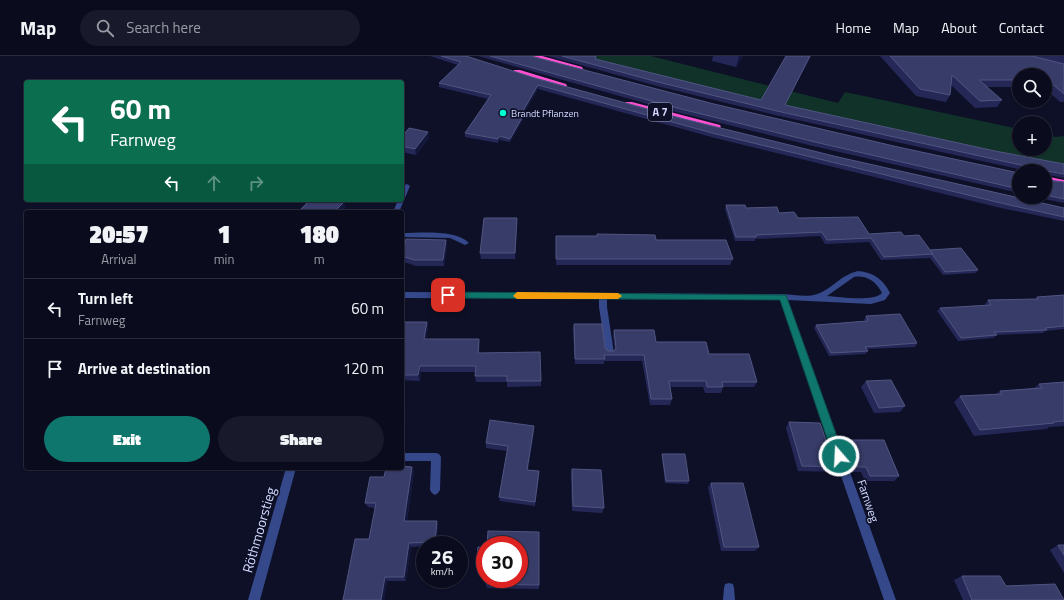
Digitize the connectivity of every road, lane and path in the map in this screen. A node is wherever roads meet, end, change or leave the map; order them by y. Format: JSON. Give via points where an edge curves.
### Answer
{"nodes":[{"id":1,"x":534,"y":56,"type":"edge"},
{"id":2,"x":505,"y":69,"type":"edge"},
{"id":3,"x":590,"y":72,"type":"edge"},
{"id":4,"x":570,"y":87,"type":"edge"},
{"id":5,"x":621,"y":102,"type":"edge"},
{"id":6,"x":726,"y":129,"type":"edge"},
{"id":7,"x":1052,"y":180,"type":"edge"},
{"id":8,"x":1064,"y":183,"type":"edge"},
{"id":9,"x":407,"y":186,"type":"dead end"},
{"id":10,"x":404,"y":194,"type":"edge"},
{"id":11,"x":404,"y":235,"type":"edge"},
{"id":12,"x":465,"y":243,"type":"dead end"},
{"id":13,"x":404,"y":295,"type":"edge"},
{"id":14,"x":604,"y":296,"type":"junction"},
{"id":15,"x":783,"y":297,"type":"junction"},
{"id":16,"x":811,"y":298,"type":"junction"},
{"id":17,"x":610,"y":353,"type":"edge"},
{"id":18,"x":404,"y":457,"type":"edge"},
{"id":19,"x":290,"y":470,"type":"edge"},
{"id":20,"x":435,"y":490,"type":"dead end"},
{"id":21,"x":729,"y":588,"type":"dead end"},
{"id":22,"x":254,"y":600,"type":"edge"},
{"id":23,"x":729,"y":600,"type":"edge"},
{"id":24,"x":890,"y":600,"type":"edge"}],
"edges":[{"from":1,"to":3,"type":"highway"},
{"from":2,"to":4,"type":"highway"},
{"from":5,"to":6,"type":"highway","number":"A 7"},
{"from":7,"to":8,"type":"highway"},
{"from":9,"to":10,"type":"street"},
{"from":11,"to":12,"type":"street","via":[[450,236]]},
{"from":13,"to":14,"type":"street"},
{"from":14,"to":15,"type":"street"},
{"from":14,"to":17,"type":"street","via":[[603,308]]},
{"from":15,"to":16,"type":"street"},
{"from":15,"to":24,"type":"street","name":"Farnweg"},
{"from":16,"to":16,"type":"street","via":[[870,301],[882,298],[886,293],[883,285],[875,278],[864,274],[846,278],[825,294]]},
{"from":18,"to":20,"type":"street","via":[[436,457]]},
{"from":19,"to":22,"type":"street","name":"Röthmoorstieg"},
{"from":21,"to":23,"type":"street"}]}
